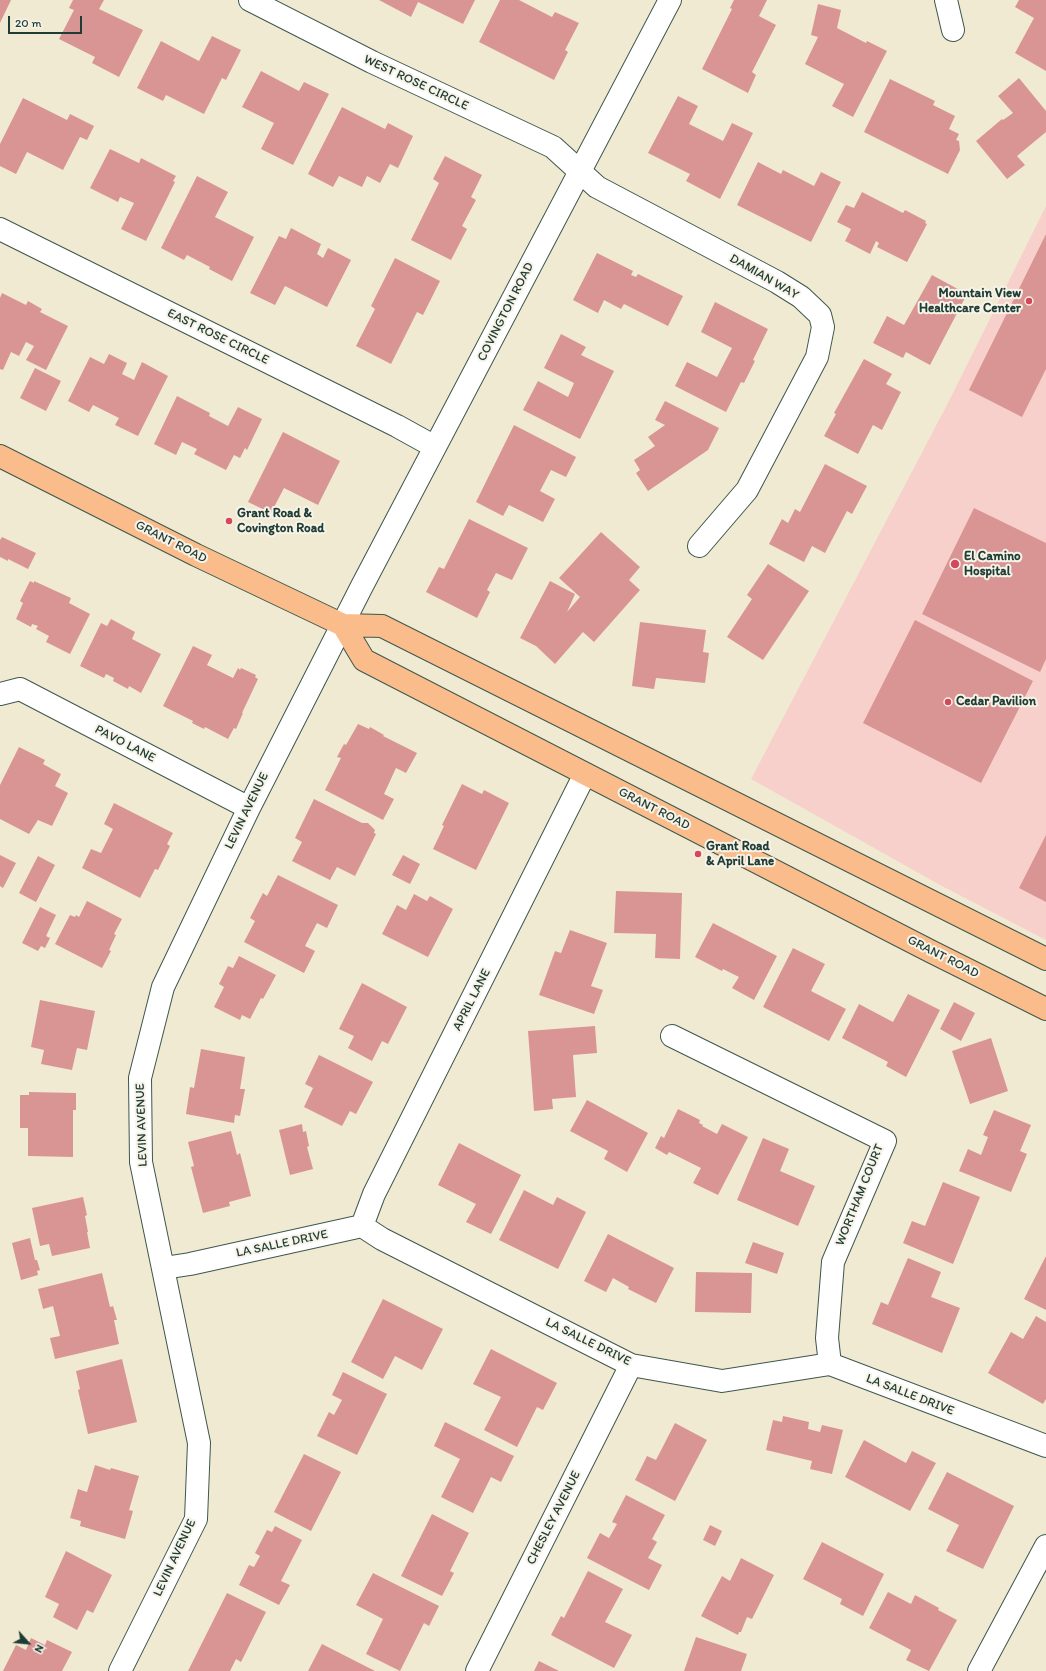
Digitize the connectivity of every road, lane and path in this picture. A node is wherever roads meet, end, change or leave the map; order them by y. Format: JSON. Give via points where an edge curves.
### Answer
{"nodes":[{"id":1,"x":250,"y":0,"type":"edge"},
{"id":2,"x":670,"y":0,"type":"edge"},
{"id":3,"x":946,"y":0,"type":"edge"},
{"id":4,"x":953,"y":30,"type":"dead end"},
{"id":5,"x":579,"y":170,"type":"junction"},
{"id":6,"x":0,"y":230,"type":"edge"},
{"id":7,"x":435,"y":448,"type":"junction"},
{"id":8,"x":0,"y":456,"type":"edge"},
{"id":9,"x":699,"y":546,"type":"dead end"},
{"id":10,"x":343,"y":625,"type":"junction"},
{"id":11,"x":0,"y":694,"type":"edge"},
{"id":12,"x":585,"y":774,"type":"junction"},
{"id":13,"x":248,"y":808,"type":"junction"},
{"id":14,"x":1046,"y":959,"type":"edge"},
{"id":15,"x":1046,"y":1008,"type":"edge"},
{"id":16,"x":672,"y":1036,"type":"dead end"},
{"id":17,"x":362,"y":1226,"type":"junction"},
{"id":18,"x":164,"y":1268,"type":"junction"},
{"id":19,"x":631,"y":1364,"type":"junction"},
{"id":20,"x":830,"y":1364,"type":"junction"},
{"id":21,"x":1046,"y":1446,"type":"edge"},
{"id":22,"x":1046,"y":1546,"type":"edge"},
{"id":23,"x":120,"y":1671,"type":"edge"},
{"id":24,"x":477,"y":1671,"type":"edge"},
{"id":25,"x":979,"y":1671,"type":"edge"}],
"edges":[{"from":1,"to":5,"type":"street","name":"WEST ROSE CIRCLE","via":[[372,62],[553,148]]},
{"from":2,"to":5,"type":"street","name":"COVINGTON ROAD"},
{"from":3,"to":4,"type":"street"},
{"from":5,"to":7,"type":"street","name":"COVINGTON ROAD"},
{"from":5,"to":9,"type":"street","name":"DAMIAN WAY","via":[[596,186],[801,296],[820,315],[823,327],[817,357],[747,490]]},
{"from":6,"to":7,"type":"street","name":"EAST ROSE CIRCLE","via":[[397,426]]},
{"from":7,"to":10,"type":"street","name":"COVINGTON ROAD"},
{"from":8,"to":10,"type":"main road","name":"GRANT ROAD","via":[[196,555]]},
{"from":10,"to":12,"type":"main road","name":"GRANT ROAD","via":[[364,660]]},
{"from":10,"to":13,"type":"street","name":"LEVIN AVENUE"},
{"from":10,"to":14,"type":"main road","name":"GRANT ROAD","via":[[382,626]]},
{"from":11,"to":13,"type":"street","name":"PAVO LANE","via":[[20,689]]},
{"from":12,"to":15,"type":"main road","name":"GRANT ROAD"},
{"from":12,"to":17,"type":"street","name":"APRIL LANE","via":[[374,1194]]},
{"from":13,"to":18,"type":"street","name":"LEVIN AVENUE","via":[[163,987],[140,1078],[141,1162]]},
{"from":16,"to":20,"type":"street","name":"WORTHAM COURT","via":[[885,1141],[833,1262],[827,1338]]},
{"from":17,"to":18,"type":"street","name":"LA SALLE DRIVE"},
{"from":17,"to":19,"type":"street","name":"LA SALLE DRIVE","via":[[382,1239]]},
{"from":18,"to":23,"type":"street","name":"LEVIN AVENUE","via":[[199,1443],[196,1519]]},
{"from":19,"to":20,"type":"street","name":"LA SALLE DRIVE","via":[[722,1382]]},
{"from":19,"to":24,"type":"street","name":"CHESLEY AVENUE"},
{"from":20,"to":21,"type":"street","name":"LA SALLE DRIVE"},
{"from":22,"to":25,"type":"street"}]}
